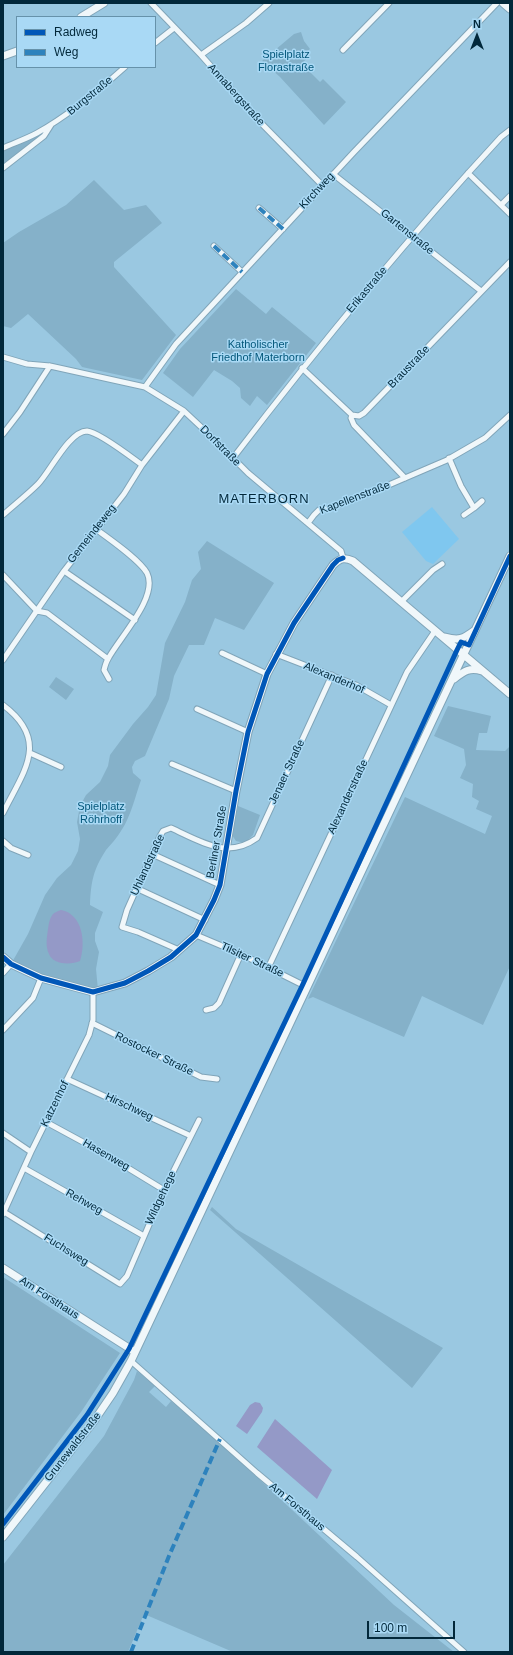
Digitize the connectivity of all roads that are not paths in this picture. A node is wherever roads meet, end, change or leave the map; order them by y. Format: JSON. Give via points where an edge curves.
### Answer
{"nodes":[{"id":1,"x":104,"y":3,"type":"edge"},
{"id":2,"x":151,"y":3,"type":"edge"},
{"id":3,"x":269,"y":3,"type":"edge"},
{"id":4,"x":389,"y":3,"type":"edge"},
{"id":5,"x":497,"y":3,"type":"edge"},
{"id":6,"x":503,"y":3,"type":"edge"},
{"id":7,"x":510,"y":9,"type":"edge"},
{"id":8,"x":83,"y":16,"type":"edge"},
{"id":9,"x":174,"y":28,"type":"junction"},
{"id":10,"x":156,"y":42,"type":"edge"},
{"id":11,"x":342,"y":50,"type":"dead end"},
{"id":12,"x":16,"y":51,"type":"edge"},
{"id":13,"x":201,"y":55,"type":"junction"},
{"id":14,"x":3,"y":56,"type":"edge"},
{"id":15,"x":124,"y":68,"type":"edge"},
{"id":16,"x":53,"y":123,"type":"junction"},
{"id":17,"x":510,"y":130,"type":"edge"},
{"id":18,"x":3,"y":148,"type":"edge"},
{"id":19,"x":3,"y":168,"type":"edge"},
{"id":20,"x":468,"y":173,"type":"junction"},
{"id":21,"x":333,"y":174,"type":"junction"},
{"id":22,"x":322,"y":185,"type":"junction"},
{"id":23,"x":510,"y":196,"type":"edge"},
{"id":24,"x":501,"y":205,"type":"junction"},
{"id":25,"x":259,"y":208,"type":"dead end"},
{"id":26,"x":510,"y":214,"type":"edge"},
{"id":27,"x":283,"y":229,"type":"junction"},
{"id":28,"x":412,"y":236,"type":"junction"},
{"id":29,"x":214,"y":246,"type":"dead end"},
{"id":30,"x":510,"y":262,"type":"edge"},
{"id":31,"x":242,"y":272,"type":"junction"},
{"id":32,"x":481,"y":291,"type":"junction"},
{"id":33,"x":3,"y":357,"type":"edge"},
{"id":34,"x":50,"y":366,"type":"junction"},
{"id":35,"x":302,"y":368,"type":"junction"},
{"id":36,"x":145,"y":386,"type":"junction"},
{"id":37,"x":184,"y":411,"type":"junction"},
{"id":38,"x":352,"y":415,"type":"junction"},
{"id":39,"x":510,"y":415,"type":"edge"},
{"id":40,"x":3,"y":434,"type":"edge"},
{"id":41,"x":233,"y":458,"type":"junction"},
{"id":42,"x":449,"y":458,"type":"junction"},
{"id":43,"x":142,"y":465,"type":"junction"},
{"id":44,"x":405,"y":478,"type":"junction"},
{"id":45,"x":482,"y":502,"type":"dead end"},
{"id":46,"x":474,"y":508,"type":"junction"},
{"id":47,"x":3,"y":515,"type":"edge"},
{"id":48,"x":464,"y":515,"type":"dead end"},
{"id":49,"x":308,"y":523,"type":"junction"},
{"id":50,"x":96,"y":529,"type":"junction"},
{"id":51,"x":510,"y":556,"type":"edge"},
{"id":52,"x":343,"y":558,"type":"junction"},
{"id":53,"x":442,"y":564,"type":"dead end"},
{"id":54,"x":64,"y":571,"type":"junction"},
{"id":55,"x":3,"y":575,"type":"edge"},
{"id":56,"x":401,"y":602,"type":"junction"},
{"id":57,"x":37,"y":611,"type":"junction"},
{"id":58,"x":135,"y":620,"type":"junction"},
{"id":59,"x":477,"y":628,"type":"junction"},
{"id":60,"x":438,"y":633,"type":"junction"},
{"id":61,"x":222,"y":653,"type":"dead end"},
{"id":62,"x":276,"y":654,"type":"junction"},
{"id":63,"x":464,"y":655,"type":"junction"},
{"id":64,"x":108,"y":659,"type":"junction"},
{"id":65,"x":3,"y":660,"type":"edge"},
{"id":66,"x":484,"y":672,"type":"junction"},
{"id":67,"x":267,"y":674,"type":"junction"},
{"id":68,"x":332,"y":675,"type":"junction"},
{"id":69,"x":109,"y":679,"type":"dead end"},
{"id":70,"x":453,"y":679,"type":"junction"},
{"id":71,"x":510,"y":694,"type":"edge"},
{"id":72,"x":3,"y":705,"type":"edge"},
{"id":73,"x":391,"y":705,"type":"junction"},
{"id":74,"x":197,"y":709,"type":"dead end"},
{"id":75,"x":248,"y":732,"type":"junction"},
{"id":76,"x":30,"y":754,"type":"junction"},
{"id":77,"x":172,"y":764,"type":"dead end"},
{"id":78,"x":61,"y":767,"type":"dead end"},
{"id":79,"x":236,"y":791,"type":"junction"},
{"id":80,"x":3,"y":813,"type":"edge"},
{"id":81,"x":3,"y":841,"type":"edge"},
{"id":82,"x":227,"y":849,"type":"junction"},
{"id":83,"x":152,"y":854,"type":"junction"},
{"id":84,"x":28,"y":855,"type":"dead end"},
{"id":85,"x":220,"y":885,"type":"junction"},
{"id":86,"x":136,"y":888,"type":"junction"},
{"id":87,"x":205,"y":920,"type":"junction"},
{"id":88,"x":196,"y":935,"type":"junction"},
{"id":89,"x":179,"y":950,"type":"junction"},
{"id":90,"x":241,"y":954,"type":"junction"},
{"id":91,"x":3,"y":957,"type":"edge"},
{"id":92,"x":11,"y":964,"type":"junction"},
{"id":93,"x":268,"y":968,"type":"junction"},
{"id":94,"x":3,"y":973,"type":"edge"},
{"id":95,"x":41,"y":978,"type":"junction"},
{"id":96,"x":307,"y":987,"type":"junction"},
{"id":97,"x":93,"y":992,"type":"junction"},
{"id":98,"x":206,"y":1010,"type":"dead end"},
{"id":99,"x":92,"y":1023,"type":"junction"},
{"id":100,"x":3,"y":1030,"type":"edge"},
{"id":101,"x":68,"y":1079,"type":"junction"},
{"id":102,"x":217,"y":1079,"type":"dead end"},
{"id":103,"x":199,"y":1120,"type":"dead end"},
{"id":104,"x":46,"y":1122,"type":"junction"},
{"id":105,"x":3,"y":1133,"type":"edge"},
{"id":106,"x":191,"y":1136,"type":"junction"},
{"id":107,"x":32,"y":1152,"type":"junction"},
{"id":108,"x":24,"y":1168,"type":"junction"},
{"id":109,"x":164,"y":1190,"type":"junction"},
{"id":110,"x":3,"y":1213,"type":"edge"},
{"id":111,"x":144,"y":1236,"type":"junction"},
{"id":112,"x":3,"y":1268,"type":"edge"},
{"id":113,"x":127,"y":1276,"type":"joint"},
{"id":114,"x":135,"y":1352,"type":"junction"},
{"id":115,"x":131,"y":1361,"type":"junction"},
{"id":116,"x":3,"y":1537,"type":"edge"},
{"id":117,"x":464,"y":1652,"type":"edge"}],
"edges":[{"from":1,"to":8,"type":"street"},
{"from":2,"to":9,"type":"street","name":"Annabergstraße"},
{"from":3,"to":13,"type":"street"},
{"from":4,"to":11,"type":"street"},
{"from":5,"to":21,"type":"street","name":"Kirchweg"},
{"from":6,"to":7,"type":"street"},
{"from":9,"to":10,"type":"street"},
{"from":9,"to":13,"type":"street","name":"Annabergstraße"},
{"from":12,"to":14,"type":"street"},
{"from":13,"to":22,"type":"street","name":"Annabergstraße","via":[[262,125]]},
{"from":15,"to":16,"type":"street","name":"Burgstraße","via":[[96,93]]},
{"from":16,"to":18,"type":"street","name":"Burgstraße"},
{"from":16,"to":19,"type":"street","name":"Burgstraße","via":[[44,136]]},
{"from":17,"to":20,"type":"street","name":"Erikastraße"},
{"from":20,"to":24,"type":"street"},
{"from":20,"to":28,"type":"street","name":"Erikastraße"},
{"from":21,"to":22,"type":"street","name":"Kirchweg"},
{"from":21,"to":28,"type":"street","name":"Gartenstraße"},
{"from":22,"to":27,"type":"street","name":"Kirchweg"},
{"from":23,"to":24,"type":"street"},
{"from":24,"to":26,"type":"street"},
{"from":25,"to":27,"type":"street"},
{"from":27,"to":31,"type":"street","name":"Kirchweg"},
{"from":28,"to":32,"type":"street","name":"Gartenstraße"},
{"from":28,"to":35,"type":"street","name":"Erikastraße"},
{"from":29,"to":31,"type":"street"},
{"from":30,"to":32,"type":"street","name":"Braustraße"},
{"from":31,"to":36,"type":"street","name":"Kirchweg","via":[[176,344]]},
{"from":32,"to":38,"type":"street","name":"Braustraße","via":[[364,413],[359,416]]},
{"from":33,"to":34,"type":"street","name":"Dorfstraße","via":[[27,364]]},
{"from":34,"to":36,"type":"street","name":"Dorfstraße"},
{"from":34,"to":40,"type":"street"},
{"from":35,"to":38,"type":"street"},
{"from":35,"to":41,"type":"street","name":"Erikastraße"},
{"from":36,"to":37,"type":"street","name":"Dorfstraße"},
{"from":37,"to":41,"type":"street","name":"Dorfstraße"},
{"from":37,"to":43,"type":"street","name":"Gemeindeweg"},
{"from":38,"to":44,"type":"street","name":"Kapellenstraße","via":[[354,425]]},
{"from":39,"to":42,"type":"street","name":"Kapellenstraße","via":[[485,438]]},
{"from":41,"to":49,"type":"street","name":"Dorfstraße"},
{"from":42,"to":44,"type":"street","name":"Kapellenstraße"},
{"from":42,"to":46,"type":"street"},
{"from":43,"to":47,"type":"street","via":[[99,435],[88,431],[79,432],[66,445],[39,483]]},
{"from":43,"to":50,"type":"street","name":"Gemeindeweg","via":[[124,494]]},
{"from":44,"to":49,"type":"street","name":"Kapellenstraße","via":[[352,500],[319,510]]},
{"from":45,"to":46,"type":"street"},
{"from":46,"to":48,"type":"street"},
{"from":49,"to":52,"type":"street","name":"Dorfstraße","via":[[341,552]]},
{"from":50,"to":54,"type":"street","name":"Gemeindeweg"},
{"from":50,"to":58,"type":"street","via":[[138,562],[147,573],[149,585],[145,602]]},
{"from":51,"to":59,"type":"street","name":"Grunewaldstraße"},
{"from":52,"to":56,"type":"street","name":"Dorfstraße","via":[[353,561]]},
{"from":52,"to":62,"type":"street","name":"Berliner Straße","via":[[333,565]]},
{"from":53,"to":56,"type":"street"},
{"from":54,"to":57,"type":"street","name":"Gemeindeweg"},
{"from":54,"to":58,"type":"street"},
{"from":55,"to":57,"type":"street"},
{"from":56,"to":60,"type":"street","name":"Dorfstraße"},
{"from":57,"to":64,"type":"street","via":[[47,613]]},
{"from":57,"to":65,"type":"street","name":"Gemeindeweg"},
{"from":58,"to":64,"type":"street"},
{"from":59,"to":60,"type":"street","via":[[467,636],[454,640]]},
{"from":59,"to":63,"type":"street","name":"Grunewaldstraße"},
{"from":60,"to":63,"type":"street","name":"Dorfstraße"},
{"from":60,"to":73,"type":"street","name":"Alexanderstraße","via":[[407,672]]},
{"from":61,"to":67,"type":"street"},
{"from":62,"to":67,"type":"street","name":"Berliner Straße"},
{"from":62,"to":68,"type":"street","name":"Alexanderhof"},
{"from":63,"to":66,"type":"street","name":"Dorfstraße"},
{"from":63,"to":70,"type":"street","name":"Grunewaldstraße"},
{"from":64,"to":69,"type":"street","via":[[104,670]]},
{"from":66,"to":70,"type":"street","via":[[470,669]]},
{"from":66,"to":71,"type":"street","name":"Dorfstraße"},
{"from":67,"to":75,"type":"street","name":"Berliner Straße"},
{"from":68,"to":73,"type":"street","name":"Alexanderhof"},
{"from":68,"to":82,"type":"street","name":"Jenaer Straße","via":[[257,838],[247,845]]},
{"from":70,"to":96,"type":"street","name":"Grunewaldstraße"},
{"from":72,"to":76,"type":"street","via":[[26,729],[30,741]]},
{"from":73,"to":93,"type":"street","name":"Alexanderstraße"},
{"from":74,"to":75,"type":"street"},
{"from":75,"to":79,"type":"street","name":"Berliner Straße"},
{"from":76,"to":78,"type":"street"},
{"from":76,"to":80,"type":"street"},
{"from":77,"to":79,"type":"street"},
{"from":79,"to":82,"type":"street","name":"Berliner Straße"},
{"from":81,"to":84,"type":"street","via":[[11,848]]},
{"from":82,"to":83,"type":"street","name":"Uhlandstraße","via":[[213,846],[171,828],[163,831]]},
{"from":82,"to":85,"type":"street","name":"Berliner Straße"},
{"from":83,"to":85,"type":"street"},
{"from":83,"to":86,"type":"street","name":"Uhlandstraße"},
{"from":85,"to":87,"type":"street","name":"Berliner Straße"},
{"from":86,"to":87,"type":"street"},
{"from":86,"to":89,"type":"street","name":"Uhlandstraße","via":[[122,927]]},
{"from":87,"to":88,"type":"street","name":"Berliner Straße"},
{"from":88,"to":89,"type":"street","name":"Berliner Straße"},
{"from":88,"to":90,"type":"street","name":"Tilsiter Straße"},
{"from":89,"to":97,"type":"street","name":"Berliner Straße","via":[[148,971],[124,983]]},
{"from":90,"to":93,"type":"street","name":"Tilsiter Straße"},
{"from":90,"to":98,"type":"street","via":[[219,1003],[214,1008]]},
{"from":91,"to":92,"type":"street"},
{"from":92,"to":94,"type":"street"},
{"from":92,"to":95,"type":"street"},
{"from":93,"to":96,"type":"street","name":"Tilsiter Straße"},
{"from":95,"to":97,"type":"street"},
{"from":95,"to":100,"type":"street","via":[[33,998]]},
{"from":96,"to":114,"type":"street","name":"Grunewaldstraße"},
{"from":97,"to":99,"type":"street","name":"Katzenhof"},
{"from":99,"to":101,"type":"street","name":"Katzenhof"},
{"from":99,"to":102,"type":"street","name":"Rostocker Straße","via":[[201,1077]]},
{"from":101,"to":104,"type":"street","name":"Katzenhof"},
{"from":101,"to":106,"type":"street","name":"Hirschweg"},
{"from":103,"to":106,"type":"street","name":"Wildgehege"},
{"from":104,"to":107,"type":"street","name":"Katzenhof"},
{"from":104,"to":109,"type":"street","name":"Hasenweg"},
{"from":105,"to":107,"type":"street"},
{"from":106,"to":109,"type":"street","name":"Wildgehege"},
{"from":107,"to":108,"type":"street","name":"Katzenhof"},
{"from":108,"to":110,"type":"street","name":"Katzenhof"},
{"from":108,"to":111,"type":"street","name":"Rehweg"},
{"from":109,"to":111,"type":"street","name":"Wildgehege"},
{"from":110,"to":113,"type":"street","name":"Fuchsweg","via":[[120,1284]]},
{"from":111,"to":113,"type":"street","name":"Wildgehege"},
{"from":112,"to":114,"type":"street","name":"Am Forsthaus"},
{"from":114,"to":115,"type":"street","name":"Grunewaldstraße"},
{"from":115,"to":116,"type":"street","name":"Grunewaldstraße","via":[[94,1421]]},
{"from":115,"to":117,"type":"street","name":"Am Forsthaus"}]}
